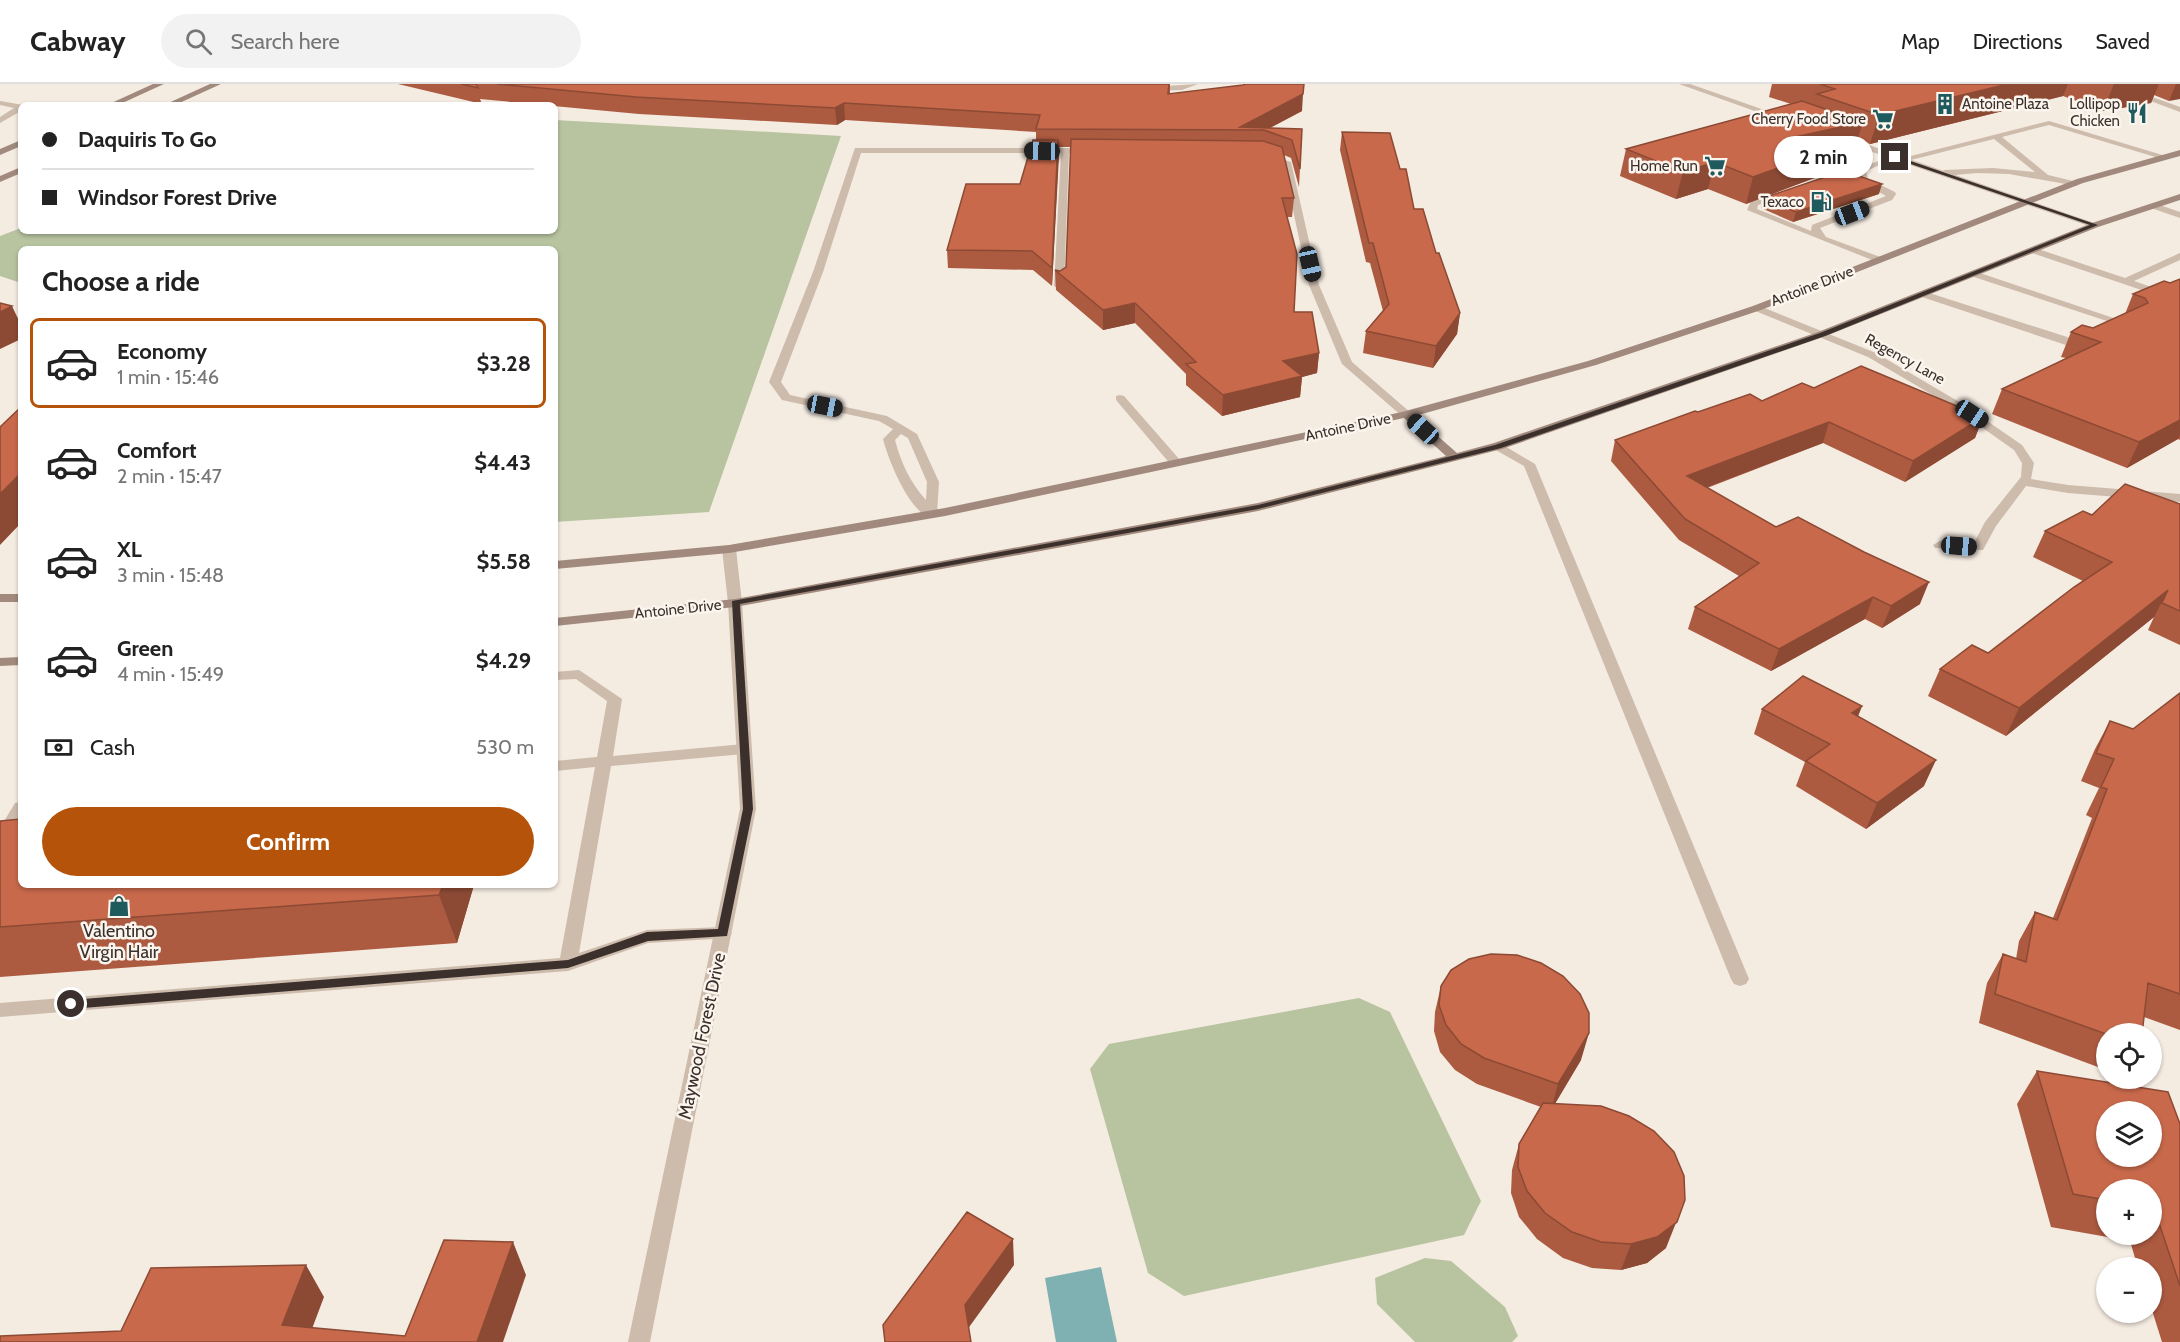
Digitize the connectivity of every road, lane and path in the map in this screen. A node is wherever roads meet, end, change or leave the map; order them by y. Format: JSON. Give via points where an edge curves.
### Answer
{"nodes":[{"id":1,"x":160,"y":84,"type":"edge"},
{"id":2,"x":216,"y":84,"type":"edge"},
{"id":3,"x":1194,"y":84,"type":"edge"},
{"id":4,"x":1683,"y":84,"type":"edge"},
{"id":5,"x":2109,"y":84,"type":"edge"},
{"id":6,"x":1139,"y":89,"type":"edge"},
{"id":7,"x":118,"y":102,"type":"edge"},
{"id":8,"x":175,"y":102,"type":"edge"},
{"id":9,"x":0,"y":103,"type":"edge"},
{"id":10,"x":18,"y":106,"type":"edge"},
{"id":11,"x":18,"y":109,"type":"edge"},
{"id":12,"x":2180,"y":110,"type":"edge"},
{"id":13,"x":0,"y":121,"type":"edge"},
{"id":14,"x":1795,"y":122,"type":"edge"},
{"id":15,"x":1828,"y":134,"type":"edge"},
{"id":16,"x":1995,"y":136,"type":"junction"},
{"id":17,"x":18,"y":144,"type":"edge"},
{"id":18,"x":1065,"y":151,"type":"junction"},
{"id":19,"x":0,"y":152,"type":"edge"},
{"id":20,"x":1101,"y":152,"type":"edge"},
{"id":21,"x":1251,"y":153,"type":"edge"},
{"id":22,"x":2180,"y":153,"type":"edge"},
{"id":23,"x":1963,"y":157,"type":"junction"},
{"id":24,"x":2165,"y":157,"type":"junction"},
{"id":25,"x":1899,"y":158,"type":"junction"},
{"id":26,"x":18,"y":171,"type":"edge"},
{"id":27,"x":1944,"y":173,"type":"junction"},
{"id":28,"x":2044,"y":175,"type":"junction"},
{"id":29,"x":1851,"y":178,"type":"edge"},
{"id":30,"x":0,"y":179,"type":"edge"},
{"id":31,"x":1865,"y":180,"type":"junction"},
{"id":32,"x":2074,"y":184,"type":"junction"},
{"id":33,"x":1788,"y":192,"type":"edge"},
{"id":34,"x":2180,"y":197,"type":"edge"},
{"id":35,"x":2029,"y":202,"type":"junction"},
{"id":36,"x":2154,"y":206,"type":"junction"},
{"id":37,"x":2180,"y":215,"type":"edge"},
{"id":38,"x":2095,"y":225,"type":"junction"},
{"id":39,"x":1823,"y":239,"type":"junction"},
{"id":40,"x":2032,"y":250,"type":"junction"},
{"id":41,"x":2180,"y":256,"type":"edge"},
{"id":42,"x":1880,"y":260,"type":"junction"},
{"id":43,"x":1974,"y":274,"type":"junction"},
{"id":44,"x":2126,"y":281,"type":"junction"},
{"id":45,"x":1059,"y":286,"type":"edge"},
{"id":46,"x":1923,"y":294,"type":"junction"},
{"id":47,"x":2180,"y":300,"type":"edge"},
{"id":48,"x":1757,"y":308,"type":"junction"},
{"id":49,"x":1822,"y":334,"type":"junction"},
{"id":50,"x":2111,"y":334,"type":"edge"},
{"id":51,"x":2092,"y":343,"type":"edge"},
{"id":52,"x":1120,"y":398,"type":"dead end"},
{"id":53,"x":1407,"y":415,"type":"junction"},
{"id":54,"x":900,"y":429,"type":"junction"},
{"id":55,"x":1498,"y":446,"type":"junction"},
{"id":56,"x":1455,"y":457,"type":"junction"},
{"id":57,"x":1176,"y":463,"type":"junction"},
{"id":58,"x":2024,"y":482,"type":"junction"},
{"id":59,"x":2180,"y":498,"type":"edge"},
{"id":60,"x":931,"y":514,"type":"junction"},
{"id":61,"x":1940,"y":545,"type":"dead end"},
{"id":62,"x":729,"y":549,"type":"junction"},
{"id":63,"x":558,"y":565,"type":"edge"},
{"id":64,"x":0,"y":598,"type":"edge"},
{"id":65,"x":18,"y":598,"type":"edge"},
{"id":66,"x":735,"y":603,"type":"junction"},
{"id":67,"x":558,"y":622,"type":"edge"},
{"id":68,"x":18,"y":661,"type":"edge"},
{"id":69,"x":0,"y":662,"type":"edge"},
{"id":70,"x":558,"y":676,"type":"edge"},
{"id":71,"x":744,"y":749,"type":"junction"},
{"id":72,"x":603,"y":763,"type":"junction"},
{"id":73,"x":558,"y":766,"type":"edge"},
{"id":74,"x":18,"y":812,"type":"edge"},
{"id":75,"x":0,"y":842,"type":"edge"},
{"id":76,"x":723,"y":933,"type":"junction"},
{"id":77,"x":568,"y":964,"type":"junction"},
{"id":78,"x":1740,"y":979,"type":"dead end"},
{"id":79,"x":0,"y":1010,"type":"edge"},
{"id":80,"x":639,"y":1342,"type":"edge"}],
"edges":[{"from":1,"to":7,"type":"main road"},
{"from":2,"to":8,"type":"main road"},
{"from":3,"to":6,"type":"street"},
{"from":4,"to":14,"type":"street"},
{"from":5,"to":12,"type":"street"},
{"from":9,"to":10,"type":"street"},
{"from":11,"to":13,"type":"street"},
{"from":15,"to":25,"type":"street"},
{"from":16,"to":23,"type":"street"},
{"from":16,"to":24,"type":"street","via":[[2049,123]]},
{"from":16,"to":28,"type":"street"},
{"from":17,"to":19,"type":"main road"},
{"from":18,"to":20,"type":"street"},
{"from":18,"to":45,"type":"street"},
{"from":18,"to":54,"type":"street","via":[[858,150],[818,273],[775,382],[786,398],[883,418]]},
{"from":21,"to":53,"type":"street","via":[[1287,162],[1314,285],[1347,364]]},
{"from":22,"to":24,"type":"main road","name":"Antoine Drive"},
{"from":23,"to":25,"type":"street"},
{"from":23,"to":27,"type":"street"},
{"from":23,"to":28,"type":"street"},
{"from":24,"to":32,"type":"main road","name":"Antoine Drive"},
{"from":25,"to":27,"type":"street"},
{"from":25,"to":31,"type":"street","via":[[1861,170]]},
{"from":26,"to":30,"type":"main road"},
{"from":27,"to":35,"type":"street"},
{"from":28,"to":32,"type":"street"},
{"from":29,"to":31,"type":"street"},
{"from":31,"to":39,"type":"street","via":[[1892,194],[1815,227]]},
{"from":32,"to":35,"type":"main road","name":"Antoine Drive"},
{"from":33,"to":39,"type":"street","via":[[1754,203],[1752,210]]},
{"from":34,"to":36,"type":"main road","name":"Antoine Drive"},
{"from":35,"to":38,"type":"street"},
{"from":35,"to":42,"type":"main road","name":"Antoine Drive"},
{"from":36,"to":37,"type":"street"},
{"from":36,"to":38,"type":"main road","name":"Antoine Drive"},
{"from":38,"to":40,"type":"main road","name":"Antoine Drive"},
{"from":39,"to":42,"type":"street"},
{"from":40,"to":43,"type":"main road","name":"Antoine Drive"},
{"from":40,"to":44,"type":"street"},
{"from":41,"to":44,"type":"street"},
{"from":42,"to":48,"type":"main road","name":"Antoine Drive"},
{"from":43,"to":46,"type":"main road","name":"Antoine Drive"},
{"from":43,"to":50,"type":"street","via":[[2130,326]]},
{"from":44,"to":47,"type":"street"},
{"from":46,"to":49,"type":"main road","name":"Antoine Drive"},
{"from":46,"to":51,"type":"street","via":[[2082,347]]},
{"from":48,"to":49,"type":"street","name":"Regency Lane"},
{"from":48,"to":53,"type":"main road","name":"Antoine Drive","via":[[1592,363]]},
{"from":49,"to":55,"type":"main road","name":"Antoine Drive"},
{"from":49,"to":58,"type":"street","name":"Regency Lane","via":[[1872,355],[2000,433],[2028,463]]},
{"from":52,"to":57,"type":"street"},
{"from":53,"to":56,"type":"main road"},
{"from":53,"to":57,"type":"main road","name":"Antoine Drive"},
{"from":54,"to":60,"type":"street","via":[[913,436],[933,482]]},
{"from":54,"to":60,"type":"street","via":[[889,439],[891,447],[906,487]]},
{"from":55,"to":56,"type":"main road","name":"Antoine Drive"},
{"from":55,"to":78,"type":"street","via":[[1529,464]]},
{"from":56,"to":66,"type":"main road","name":"Antoine Drive","via":[[1258,507]]},
{"from":57,"to":60,"type":"main road","name":"Antoine Drive"},
{"from":58,"to":59,"type":"street"},
{"from":58,"to":61,"type":"street","via":[[1990,525],[1978,548]]},
{"from":60,"to":62,"type":"main road","name":"Antoine Drive"},
{"from":62,"to":63,"type":"main road","name":"Antoine Drive"},
{"from":62,"to":66,"type":"street","name":"Maywood Forest Drive"},
{"from":64,"to":65,"type":"main road"},
{"from":66,"to":67,"type":"main road","name":"Antoine Drive"},
{"from":66,"to":71,"type":"street","name":"Maywood Forest Drive"},
{"from":68,"to":69,"type":"main road"},
{"from":70,"to":72,"type":"street","via":[[579,674],[615,699]]},
{"from":71,"to":72,"type":"street"},
{"from":71,"to":76,"type":"street","name":"Maywood Forest Drive","via":[[748,809]]},
{"from":72,"to":73,"type":"street"},
{"from":72,"to":77,"type":"street"},
{"from":74,"to":75,"type":"street"},
{"from":76,"to":77,"type":"street","via":[[647,937]]},
{"from":76,"to":80,"type":"street","name":"Maywood Forest Drive"},
{"from":77,"to":79,"type":"street"}]}
